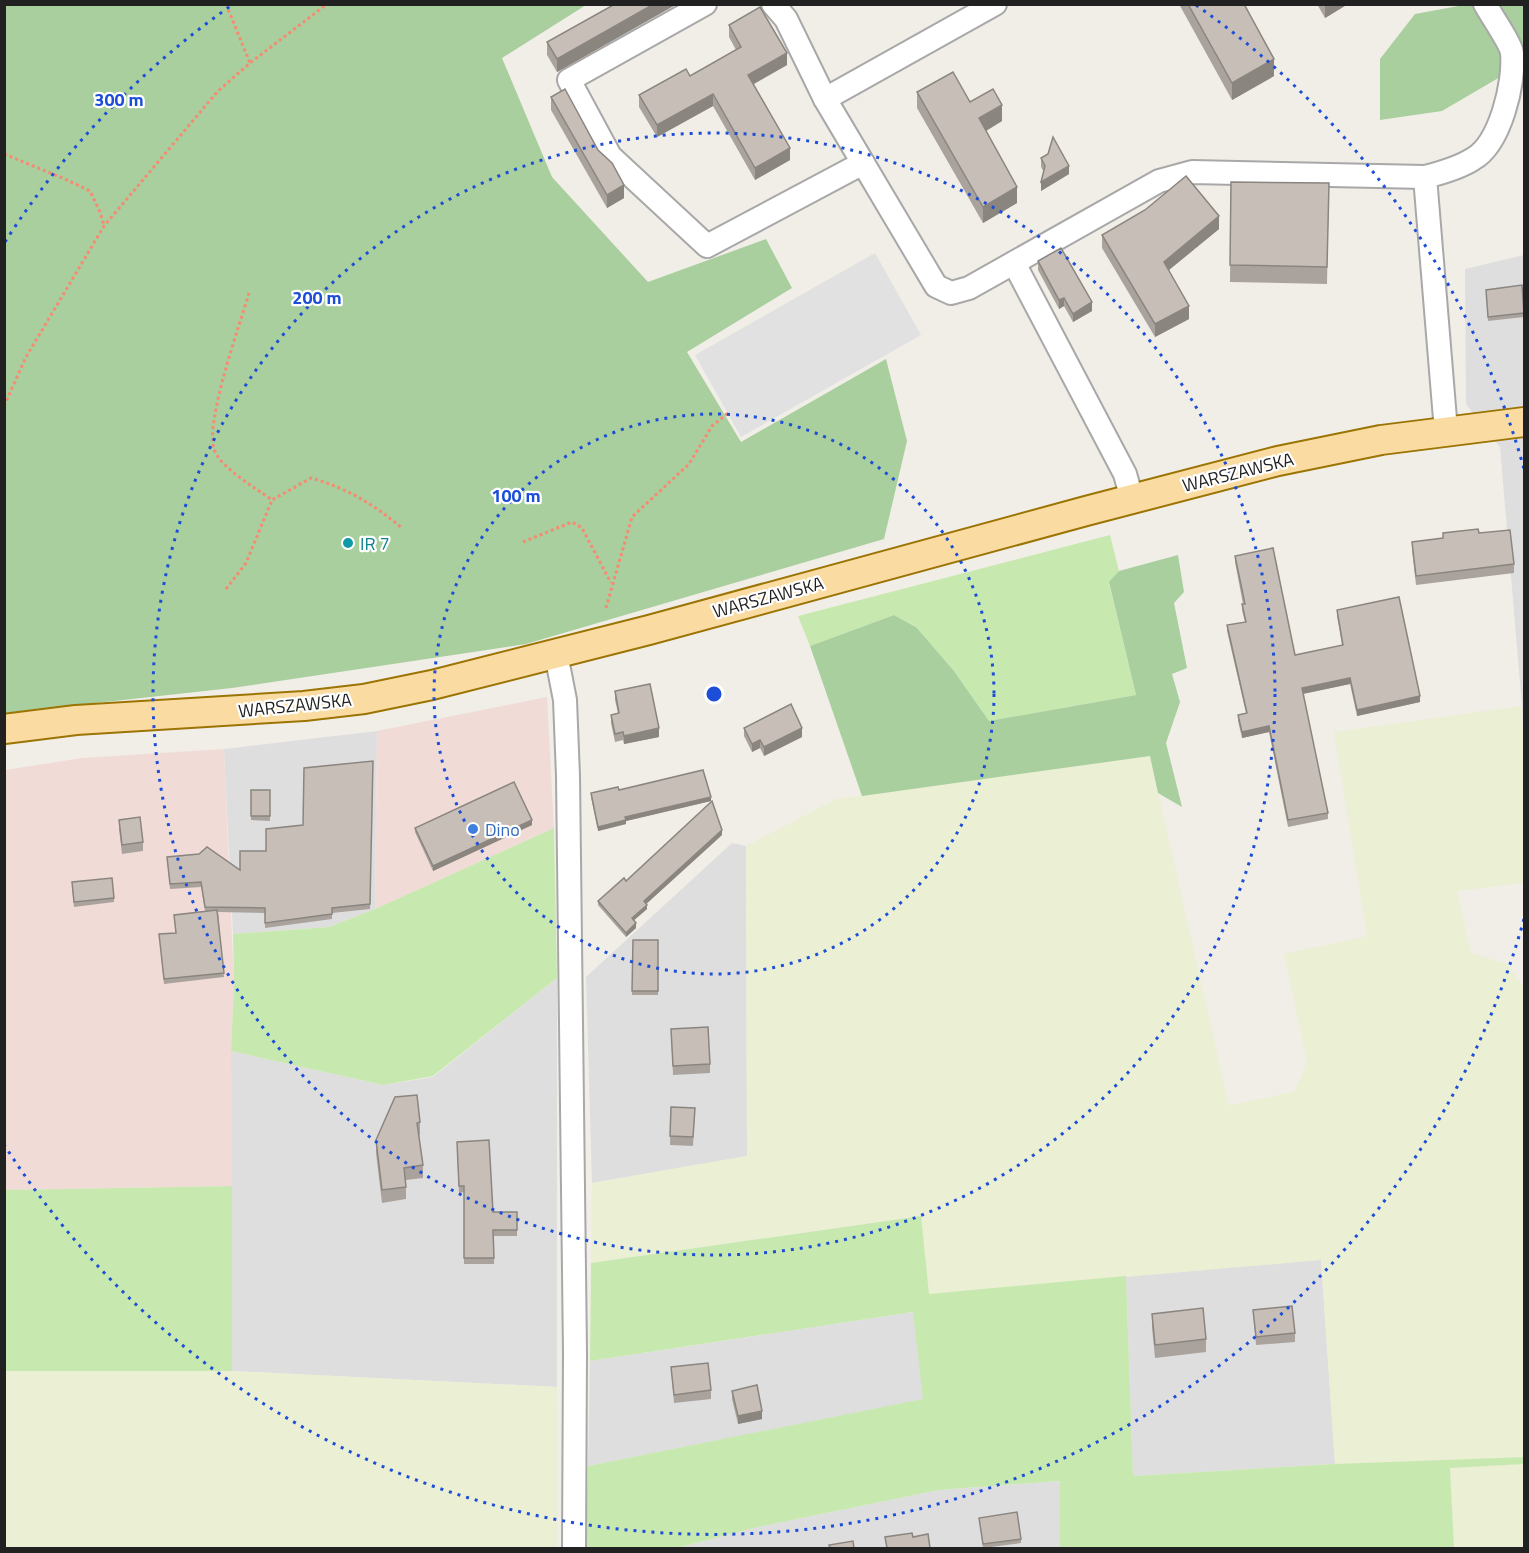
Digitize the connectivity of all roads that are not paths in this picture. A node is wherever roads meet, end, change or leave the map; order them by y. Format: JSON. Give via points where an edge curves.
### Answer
{"nodes":[{"id":1,"x":705,"y":4,"type":"edge"},
{"id":2,"x":772,"y":4,"type":"edge"},
{"id":3,"x":995,"y":4,"type":"edge"},
{"id":4,"x":1485,"y":4,"type":"edge"},
{"id":5,"x":825,"y":99,"type":"junction"},
{"id":6,"x":863,"y":163,"type":"junction"},
{"id":7,"x":1425,"y":177,"type":"junction"},
{"id":8,"x":1014,"y":263,"type":"junction"},
{"id":9,"x":1524,"y":422,"type":"edge"},
{"id":10,"x":1446,"y":431,"type":"junction"},
{"id":11,"x":1132,"y":499,"type":"junction"},
{"id":12,"x":556,"y":654,"type":"junction"},
{"id":13,"x":4,"y":729,"type":"edge"},
{"id":14,"x":574,"y":1548,"type":"edge"}],
"edges":[{"from":1,"to":6,"type":"street","via":[[569,80],[610,156],[707,246]]},
{"from":2,"to":5,"type":"street","via":[[786,19]]},
{"from":3,"to":5,"type":"street"},
{"from":4,"to":7,"type":"street","via":[[1512,52],[1509,94],[1496,133],[1475,159]]},
{"from":5,"to":6,"type":"street"},
{"from":6,"to":8,"type":"street","via":[[936,286],[951,293],[969,288]]},
{"from":7,"to":8,"type":"street","via":[[1192,172],[1159,181]]},
{"from":7,"to":10,"type":"street"},
{"from":8,"to":11,"type":"street","via":[[1125,474]]},
{"from":9,"to":10,"type":"main road","name":"WARSZAWSKA"},
{"from":10,"to":11,"type":"main road","name":"WARSZAWSKA","via":[[1278,461]]},
{"from":11,"to":12,"type":"main road","name":"WARSZAWSKA"},
{"from":12,"to":13,"type":"main road","name":"WARSZAWSKA","via":[[364,699]]},
{"from":12,"to":14,"type":"street","via":[[565,700],[568,776]]}]}
